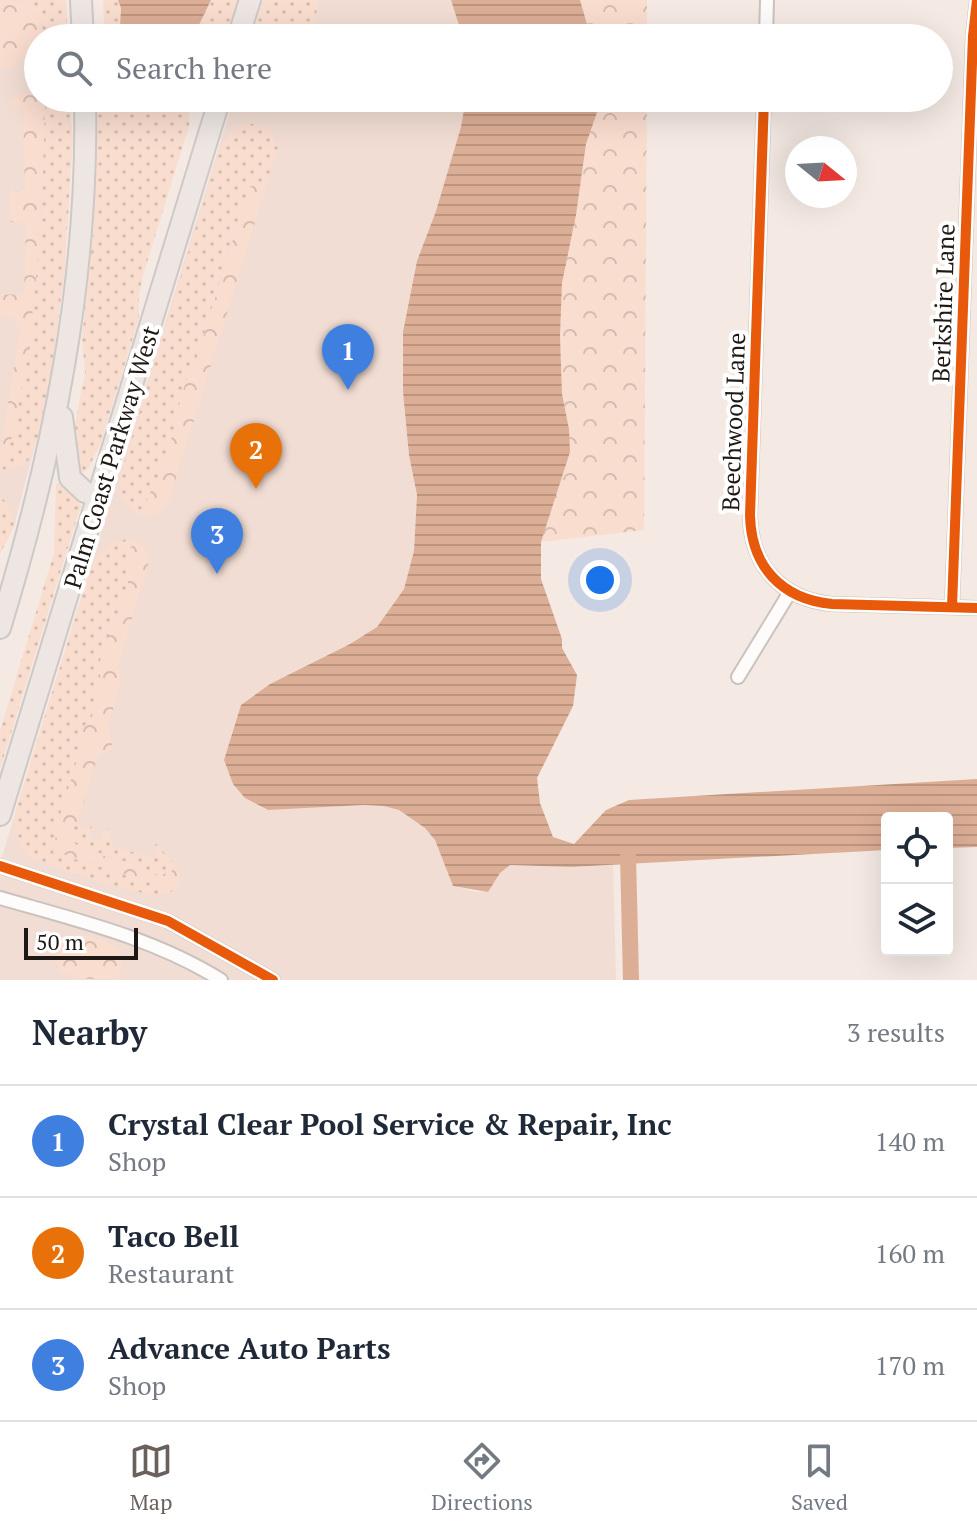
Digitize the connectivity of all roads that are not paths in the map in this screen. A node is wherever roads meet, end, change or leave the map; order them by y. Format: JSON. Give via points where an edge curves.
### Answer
{"nodes":[{"id":1,"x":81,"y":0,"type":"edge"},
{"id":2,"x":250,"y":0,"type":"edge"},
{"id":3,"x":767,"y":0,"type":"edge"},
{"id":4,"x":977,"y":0,"type":"edge"},
{"id":5,"x":82,"y":24,"type":"edge"},
{"id":6,"x":242,"y":24,"type":"edge"},
{"id":7,"x":766,"y":24,"type":"edge"},
{"id":8,"x":85,"y":112,"type":"edge"},
{"id":9,"x":216,"y":112,"type":"edge"},
{"id":10,"x":764,"y":112,"type":"edge"},
{"id":11,"x":60,"y":397,"type":"junction"},
{"id":12,"x":99,"y":496,"type":"junction"},
{"id":13,"x":790,"y":592,"type":"junction"},
{"id":14,"x":952,"y":607,"type":"junction"},
{"id":15,"x":977,"y":608,"type":"edge"},
{"id":16,"x":0,"y":628,"type":"edge"},
{"id":17,"x":738,"y":677,"type":"dead end"},
{"id":18,"x":0,"y":815,"type":"edge"},
{"id":19,"x":0,"y":866,"type":"edge"},
{"id":20,"x":0,"y":898,"type":"edge"},
{"id":21,"x":221,"y":980,"type":"edge"},
{"id":22,"x":273,"y":980,"type":"edge"}],
"edges":[{"from":1,"to":5,"type":"main road"},
{"from":2,"to":6,"type":"main road"},
{"from":3,"to":7,"type":"street"},
{"from":4,"to":14,"type":"street","name":"Berkshire Lane"},
{"from":8,"to":11,"type":"main road","via":[[79,263]]},
{"from":9,"to":12,"type":"main road","name":"Palm Coast Parkway West"},
{"from":10,"to":13,"type":"street","name":"Beechwood Lane","via":[[750,529],[761,562]]},
{"from":11,"to":12,"type":"main road","via":[[70,478]]},
{"from":11,"to":16,"type":"main road"},
{"from":12,"to":18,"type":"main road","name":"Palm Coast Parkway West"},
{"from":13,"to":14,"type":"street","name":"Beechwood Lane","via":[[821,603]]},
{"from":13,"to":17,"type":"street"},
{"from":14,"to":15,"type":"street","name":"Beechwood Lane"},
{"from":19,"to":22,"type":"street","via":[[168,921]]},
{"from":20,"to":21,"type":"street","via":[[153,944]]}]}
